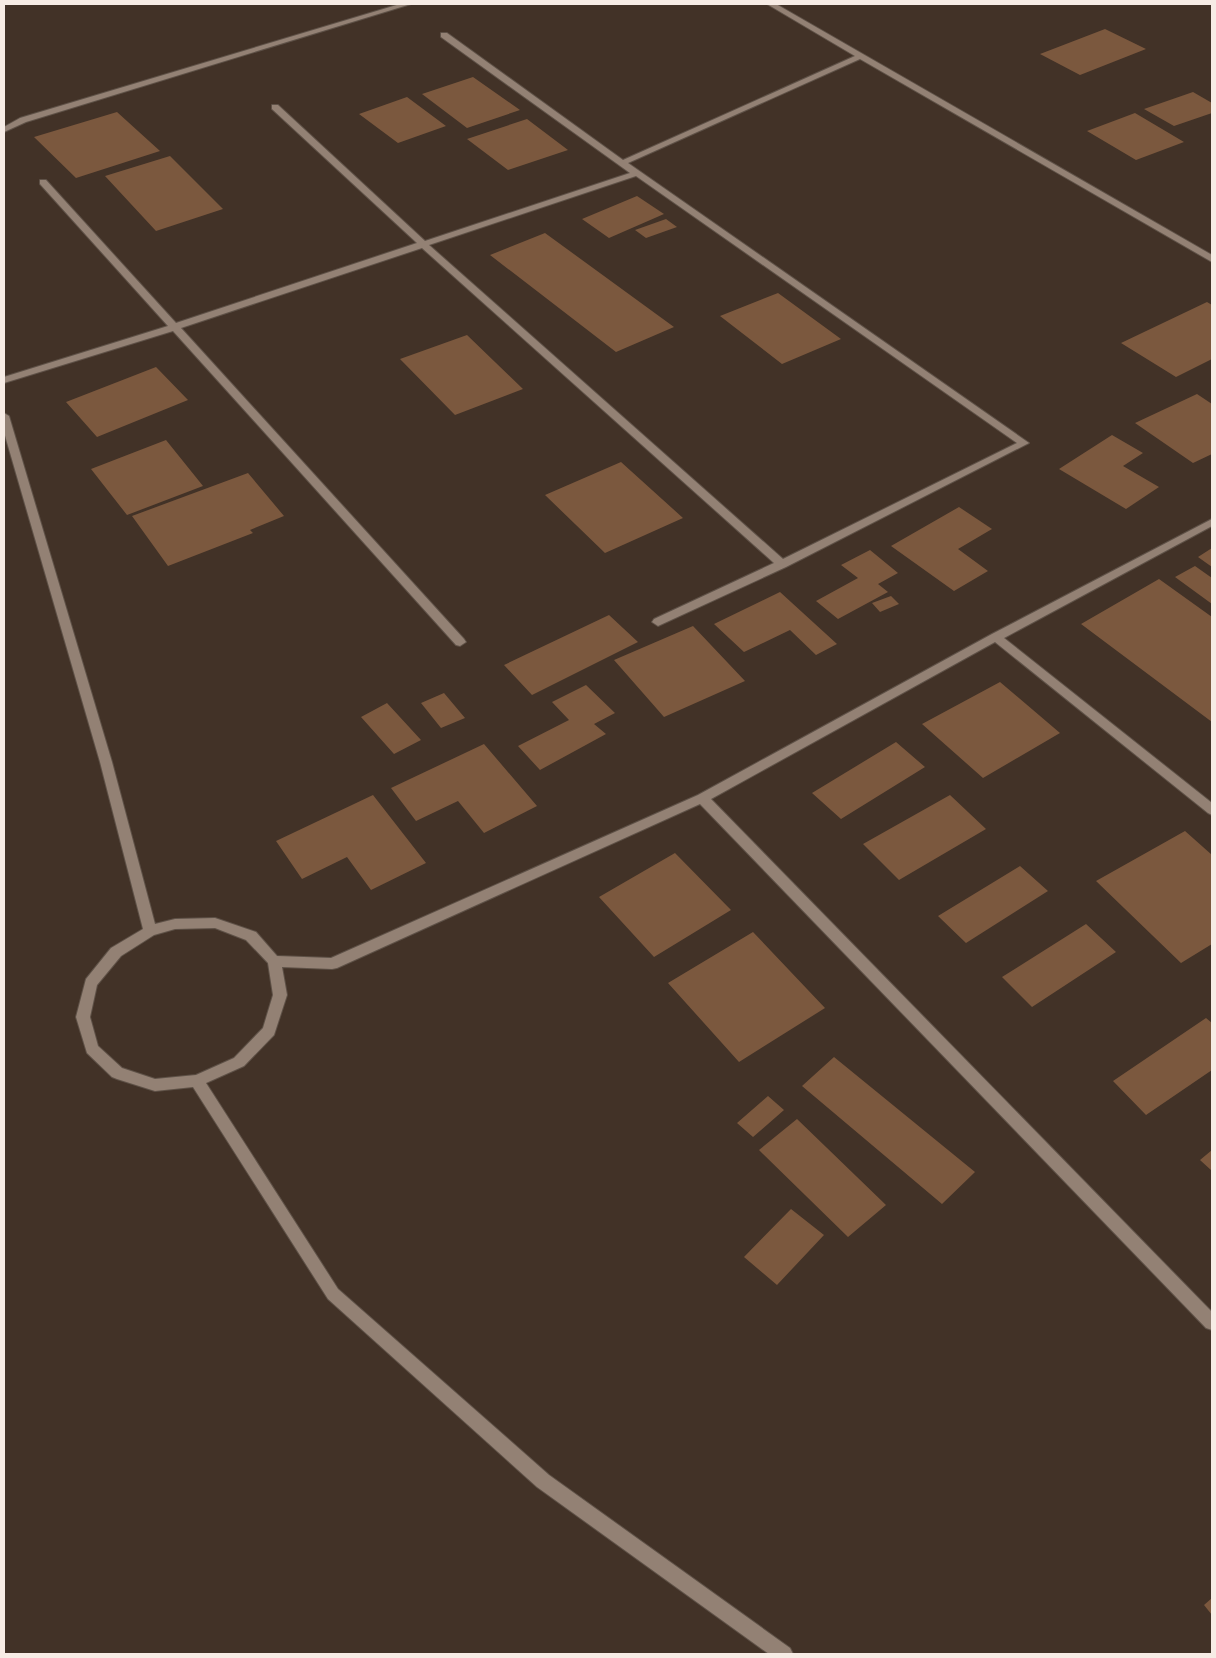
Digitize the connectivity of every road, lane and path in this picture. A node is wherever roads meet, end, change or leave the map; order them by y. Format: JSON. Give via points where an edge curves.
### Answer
{"nodes":[{"id":1,"x":407,"y":4,"type":"edge"},
{"id":2,"x":771,"y":4,"type":"edge"},
{"id":3,"x":444,"y":35,"type":"dead end"},
{"id":4,"x":862,"y":55,"type":"junction"},
{"id":5,"x":275,"y":107,"type":"dead end"},
{"id":6,"x":4,"y":130,"type":"edge"},
{"id":7,"x":622,"y":163,"type":"junction"},
{"id":8,"x":637,"y":173,"type":"junction"},
{"id":9,"x":43,"y":182,"type":"dead end"},
{"id":10,"x":424,"y":245,"type":"junction"},
{"id":11,"x":1212,"y":258,"type":"edge"},
{"id":12,"x":175,"y":327,"type":"junction"},
{"id":13,"x":4,"y":380,"type":"edge"},
{"id":14,"x":4,"y":416,"type":"edge"},
{"id":15,"x":1212,"y":522,"type":"edge"},
{"id":16,"x":782,"y":564,"type":"junction"},
{"id":17,"x":658,"y":622,"type":"dead end"},
{"id":18,"x":996,"y":637,"type":"junction"},
{"id":19,"x":460,"y":642,"type":"dead end"},
{"id":20,"x":702,"y":798,"type":"junction"},
{"id":21,"x":1212,"y":810,"type":"edge"},
{"id":22,"x":150,"y":931,"type":"junction"},
{"id":23,"x":274,"y":961,"type":"junction"},
{"id":24,"x":198,"y":1081,"type":"junction"},
{"id":25,"x":1212,"y":1323,"type":"edge"},
{"id":26,"x":784,"y":1654,"type":"edge"}],
"edges":[{"from":1,"to":6,"type":"street","via":[[24,120]]},
{"from":2,"to":4,"type":"street"},
{"from":3,"to":7,"type":"street"},
{"from":4,"to":7,"type":"street"},
{"from":4,"to":11,"type":"street"},
{"from":5,"to":10,"type":"street"},
{"from":7,"to":8,"type":"street"},
{"from":8,"to":10,"type":"street"},
{"from":8,"to":16,"type":"street","via":[[1024,443]]},
{"from":9,"to":12,"type":"street"},
{"from":10,"to":12,"type":"street"},
{"from":10,"to":16,"type":"street"},
{"from":12,"to":13,"type":"street"},
{"from":12,"to":19,"type":"street"},
{"from":14,"to":22,"type":"street","via":[[106,762]]},
{"from":15,"to":18,"type":"street"},
{"from":16,"to":17,"type":"street"},
{"from":18,"to":20,"type":"street"},
{"from":18,"to":21,"type":"street"},
{"from":20,"to":23,"type":"street","via":[[332,964]]},
{"from":20,"to":25,"type":"street"},
{"from":22,"to":23,"type":"street","via":[[175,924],[215,923],[251,936]]},
{"from":22,"to":24,"type":"street","via":[[116,952],[92,982],[83,1017],[92,1049],[117,1073],[155,1085]]},
{"from":23,"to":24,"type":"street","via":[[280,995],[268,1031],[240,1062]]},
{"from":24,"to":26,"type":"street","via":[[333,1294],[543,1481]]}]}
